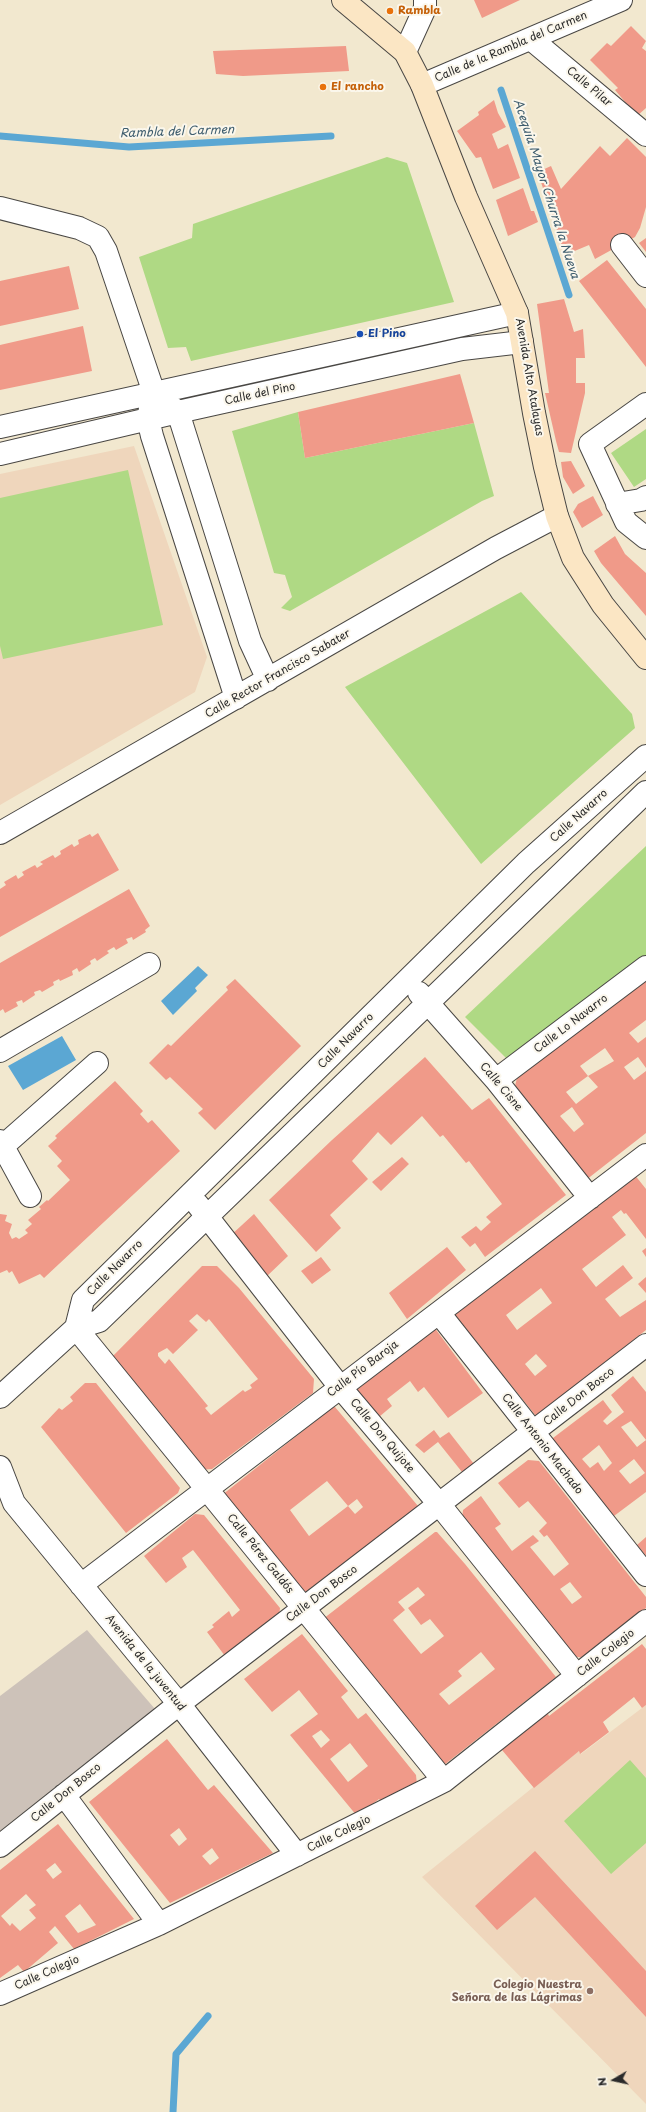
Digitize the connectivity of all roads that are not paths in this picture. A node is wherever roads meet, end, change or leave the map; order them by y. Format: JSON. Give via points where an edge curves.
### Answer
{"nodes":[{"id":1,"x":343,"y":0,"type":"edge"},
{"id":2,"x":425,"y":0,"type":"edge"},
{"id":3,"x":621,"y":0,"type":"edge"},
{"id":4,"x":531,"y":39,"type":"junction"},
{"id":5,"x":405,"y":52,"type":"junction"},
{"id":6,"x":422,"y":85,"type":"junction"},
{"id":7,"x":646,"y":136,"type":"edge"},
{"id":8,"x":0,"y":208,"type":"edge"},
{"id":9,"x":622,"y":245,"type":"dead end"},
{"id":10,"x":646,"y":276,"type":"edge"},
{"id":11,"x":517,"y":313,"type":"junction"},
{"id":12,"x":522,"y":342,"type":"junction"},
{"id":13,"x":154,"y":393,"type":"junction"},
{"id":14,"x":646,"y":404,"type":"edge"},
{"id":15,"x":178,"y":412,"type":"junction"},
{"id":16,"x":148,"y":419,"type":"junction"},
{"id":17,"x":0,"y":428,"type":"edge"},
{"id":18,"x":0,"y":454,"type":"edge"},
{"id":19,"x":646,"y":496,"type":"edge"},
{"id":20,"x":617,"y":504,"type":"junction"},
{"id":21,"x":557,"y":516,"type":"junction"},
{"id":22,"x":646,"y":538,"type":"edge"},
{"id":23,"x":646,"y":658,"type":"edge"},
{"id":24,"x":268,"y":680,"type":"junction"},
{"id":25,"x":236,"y":698,"type":"junction"},
{"id":26,"x":646,"y":756,"type":"edge"},
{"id":27,"x":646,"y":792,"type":"edge"},
{"id":28,"x":0,"y":833,"type":"edge"},
{"id":29,"x":149,"y":964,"type":"dead end"},
{"id":30,"x":646,"y":967,"type":"edge"},
{"id":31,"x":407,"y":980,"type":"junction"},
{"id":32,"x":427,"y":1004,"type":"junction"},
{"id":33,"x":0,"y":1051,"type":"edge"},
{"id":34,"x":97,"y":1063,"type":"dead end"},
{"id":35,"x":496,"y":1080,"type":"junction"},
{"id":36,"x":1,"y":1144,"type":"edge"},
{"id":37,"x":644,"y":1161,"type":"edge"},
{"id":38,"x":190,"y":1194,"type":"junction"},
{"id":39,"x":30,"y":1196,"type":"dead end"},
{"id":40,"x":590,"y":1198,"type":"junction"},
{"id":41,"x":207,"y":1216,"type":"junction"},
{"id":42,"x":439,"y":1313,"type":"junction"},
{"id":43,"x":76,"y":1328,"type":"junction"},
{"id":44,"x":642,"y":1355,"type":"edge"},
{"id":45,"x":340,"y":1387,"type":"junction"},
{"id":46,"x":0,"y":1397,"type":"edge"},
{"id":47,"x":533,"y":1432,"type":"junction"},
{"id":48,"x":0,"y":1467,"type":"edge"},
{"id":49,"x":207,"y":1489,"type":"junction"},
{"id":50,"x":439,"y":1504,"type":"junction"},
{"id":51,"x":646,"y":1575,"type":"edge"},
{"id":52,"x":82,"y":1585,"type":"junction"},
{"id":53,"x":304,"y":1608,"type":"junction"},
{"id":54,"x":646,"y":1621,"type":"edge"},
{"id":55,"x":577,"y":1676,"type":"junction"},
{"id":56,"x":179,"y":1704,"type":"junction"},
{"id":57,"x":444,"y":1781,"type":"junction"},
{"id":58,"x":64,"y":1795,"type":"junction"},
{"id":59,"x":0,"y":1846,"type":"edge"},
{"id":60,"x":297,"y":1854,"type":"junction"},
{"id":61,"x":159,"y":1924,"type":"junction"},
{"id":62,"x":0,"y":1994,"type":"edge"}],
"edges":[{"from":1,"to":5,"type":"main road","name":"Avenida Alto Atalayas"},
{"from":2,"to":5,"type":"street","via":[[425,8]]},
{"from":3,"to":4,"type":"street","name":"Calle de la Rambla del Carmen"},
{"from":4,"to":6,"type":"street","name":"Calle de la Rambla del Carmen"},
{"from":4,"to":7,"type":"street","name":"Calle Pilar"},
{"from":5,"to":6,"type":"main road","name":"Avenida Alto Atalayas"},
{"from":6,"to":11,"type":"main road","name":"Avenida Alto Atalayas","via":[[466,197]]},
{"from":8,"to":13,"type":"street","via":[[79,228],[98,237],[106,251]]},
{"from":9,"to":10,"type":"street"},
{"from":11,"to":12,"type":"main road","name":"Avenida Alto Atalayas"},
{"from":11,"to":13,"type":"street","name":"Calle del Pino"},
{"from":12,"to":15,"type":"street","name":"Calle del Pino","via":[[462,349]]},
{"from":12,"to":21,"type":"main road","name":"Avenida Alto Atalayas"},
{"from":13,"to":15,"type":"street"},
{"from":13,"to":16,"type":"street"},
{"from":13,"to":17,"type":"street","name":"Calle del Pino"},
{"from":14,"to":20,"type":"street","via":[[590,444]]},
{"from":15,"to":16,"type":"street","name":"Calle del Pino"},
{"from":15,"to":24,"type":"street","via":[[250,641]]},
{"from":16,"to":18,"type":"street","name":"Calle del Pino"},
{"from":16,"to":25,"type":"street"},
{"from":19,"to":20,"type":"street","via":[[641,500]]},
{"from":20,"to":22,"type":"street","via":[[626,522]]},
{"from":21,"to":23,"type":"main road","name":"Avenida Alto Atalayas","via":[[573,558],[603,605]]},
{"from":21,"to":24,"type":"street","name":"Calle Rector Francisco Sabater","via":[[496,548]]},
{"from":24,"to":25,"type":"street","name":"Calle Rector Francisco Sabater"},
{"from":25,"to":28,"type":"street","name":"Calle Rector Francisco Sabater"},
{"from":26,"to":31,"type":"street","name":"Calle Navarro","via":[[526,863]]},
{"from":27,"to":32,"type":"street"},
{"from":29,"to":33,"type":"street"},
{"from":30,"to":35,"type":"street","name":"Calle Lo Navarro"},
{"from":31,"to":32,"type":"street","name":"Calle Cisne"},
{"from":31,"to":38,"type":"street","name":"Calle Navarro"},
{"from":32,"to":35,"type":"street","name":"Calle Cisne"},
{"from":32,"to":41,"type":"street"},
{"from":34,"to":36,"type":"street"},
{"from":35,"to":40,"type":"street","name":"Calle Cisne"},
{"from":36,"to":39,"type":"street"},
{"from":37,"to":40,"type":"street","name":"Calle Pío Baroja"},
{"from":38,"to":41,"type":"street","name":"Calle Don Quijote"},
{"from":38,"to":43,"type":"street","name":"Calle Navarro","via":[[83,1300]]},
{"from":40,"to":42,"type":"street","name":"Calle Pío Baroja"},
{"from":41,"to":43,"type":"street","via":[[99,1321]]},
{"from":41,"to":45,"type":"street","name":"Calle Don Quijote"},
{"from":42,"to":45,"type":"street","name":"Calle Pío Baroja"},
{"from":42,"to":47,"type":"street","name":"Calle Antonio Machado"},
{"from":43,"to":46,"type":"street"},
{"from":43,"to":49,"type":"street","name":"Calle Pérez Galdós"},
{"from":44,"to":47,"type":"street","name":"Calle Don Bosco"},
{"from":45,"to":49,"type":"street","name":"Calle Pío Baroja"},
{"from":45,"to":50,"type":"street","name":"Calle Don Quijote"},
{"from":47,"to":50,"type":"street","name":"Calle Don Bosco"},
{"from":47,"to":51,"type":"street","name":"Calle Antonio Machado"},
{"from":48,"to":52,"type":"street","name":"Avenida de la juventud","via":[[14,1503]]},
{"from":49,"to":52,"type":"street","name":"Calle Pío Baroja"},
{"from":49,"to":53,"type":"street","name":"Calle Pérez Galdós"},
{"from":50,"to":53,"type":"street","name":"Calle Don Bosco"},
{"from":50,"to":55,"type":"street","name":"Calle Don Quijote"},
{"from":52,"to":56,"type":"street","name":"Avenida de la juventud"},
{"from":53,"to":56,"type":"street","name":"Calle Don Bosco"},
{"from":53,"to":57,"type":"street","name":"Calle Pérez Galdós"},
{"from":54,"to":55,"type":"street","name":"Calle Colegio"},
{"from":55,"to":57,"type":"street","name":"Calle Colegio"},
{"from":56,"to":58,"type":"street","name":"Calle Don Bosco"},
{"from":56,"to":60,"type":"street","name":"Avenida de la juventud"},
{"from":57,"to":60,"type":"street","name":"Calle Colegio"},
{"from":58,"to":59,"type":"street","name":"Calle Don Bosco"},
{"from":58,"to":61,"type":"street"},
{"from":60,"to":61,"type":"street","name":"Calle Colegio"},
{"from":61,"to":62,"type":"street","name":"Calle Colegio"}]}
